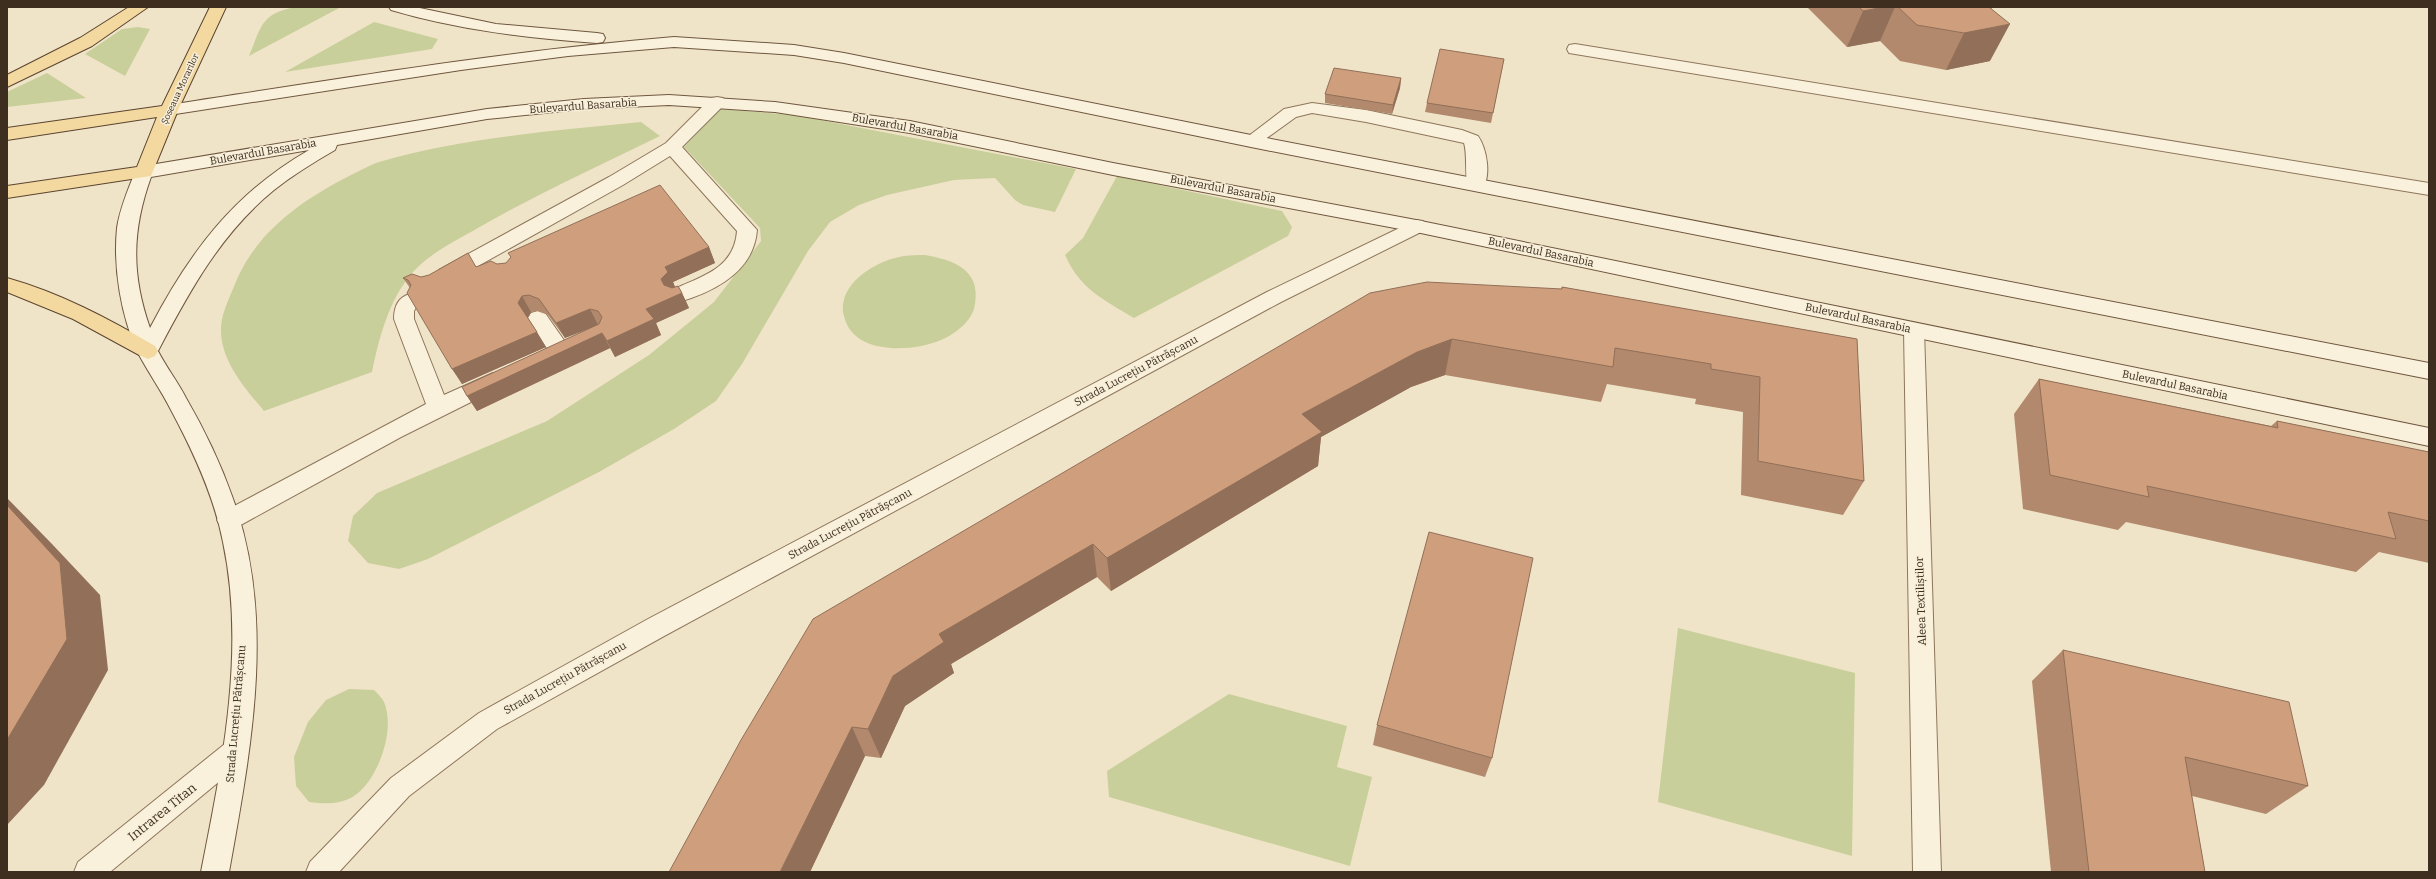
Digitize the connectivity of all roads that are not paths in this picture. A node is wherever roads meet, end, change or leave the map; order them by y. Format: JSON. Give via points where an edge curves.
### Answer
{"nodes":[{"id":1,"x":140,"y":7,"type":"edge"},
{"id":2,"x":218,"y":7,"type":"edge"},
{"id":3,"x":397,"y":7,"type":"edge"},
{"id":4,"x":674,"y":42,"type":"junction"},
{"id":5,"x":1575,"y":49,"type":"dead end"},
{"id":6,"x":7,"y":82,"type":"edge"},
{"id":7,"x":717,"y":102,"type":"junction"},
{"id":8,"x":169,"y":110,"type":"junction"},
{"id":9,"x":7,"y":134,"type":"edge"},
{"id":10,"x":346,"y":138,"type":"junction"},
{"id":11,"x":1251,"y":141,"type":"junction"},
{"id":12,"x":672,"y":147,"type":"junction"},
{"id":13,"x":144,"y":172,"type":"junction"},
{"id":14,"x":1476,"y":184,"type":"junction"},
{"id":15,"x":2429,"y":189,"type":"edge"},
{"id":16,"x":7,"y":192,"type":"edge"},
{"id":17,"x":1416,"y":226,"type":"junction"},
{"id":18,"x":492,"y":250,"type":"junction"},
{"id":19,"x":504,"y":267,"type":"edge"},
{"id":20,"x":431,"y":284,"type":"edge"},
{"id":21,"x":7,"y":285,"type":"edge"},
{"id":22,"x":679,"y":295,"type":"edge"},
{"id":23,"x":410,"y":301,"type":"edge"},
{"id":24,"x":538,"y":318,"type":"edge"},
{"id":25,"x":1914,"y":330,"type":"junction"},
{"id":26,"x":580,"y":342,"type":"edge"},
{"id":27,"x":148,"y":351,"type":"junction"},
{"id":28,"x":561,"y":351,"type":"junction"},
{"id":29,"x":539,"y":361,"type":"edge"},
{"id":30,"x":2429,"y":371,"type":"edge"},
{"id":31,"x":510,"y":374,"type":"edge"},
{"id":32,"x":438,"y":406,"type":"junction"},
{"id":33,"x":2429,"y":437,"type":"edge"},
{"id":34,"x":229,"y":520,"type":"junction"},
{"id":35,"x":235,"y":752,"type":"junction"},
{"id":36,"x":88,"y":872,"type":"edge"},
{"id":37,"x":215,"y":872,"type":"edge"},
{"id":38,"x":320,"y":872,"type":"edge"},
{"id":39,"x":1927,"y":872,"type":"edge"}],
"edges":[{"from":1,"to":6,"type":"main road","via":[[86,42]]},
{"from":2,"to":8,"type":"main road","name":"Șoseaua Morarilor"},
{"from":3,"to":4,"type":"main road","via":[[431,18],[530,33]]},
{"from":4,"to":8,"type":"main road","via":[[568,51],[469,64]]},
{"from":4,"to":11,"type":"main road","via":[[786,50],[844,58]]},
{"from":5,"to":15,"type":"main road"},
{"from":7,"to":10,"type":"main road","name":"Bulevardul Basarabia","via":[[669,100],[584,104],[488,114]]},
{"from":7,"to":12,"type":"main road"},
{"from":7,"to":17,"type":"main road","name":"Bulevardul Basarabia","via":[[775,107],[903,126],[1113,169]]},
{"from":8,"to":9,"type":"main road"},
{"from":8,"to":13,"type":"main road","name":"Șoseaua Morarilor"},
{"from":10,"to":13,"type":"main road","name":"Bulevardul Basarabia"},
{"from":10,"to":27,"type":"main road","via":[[308,157],[248,201],[194,267]]},
{"from":11,"to":14,"type":"main road"},
{"from":11,"to":14,"type":"main road","via":[[1290,113],[1312,108],[1366,116],[1472,140],[1476,150]]},
{"from":12,"to":18,"type":"main road"},
{"from":12,"to":22,"type":"main road","via":[[747,230],[748,236],[745,253],[725,273]]},
{"from":13,"to":16,"type":"main road","name":"Bulevardul Basarabia"},
{"from":13,"to":27,"type":"main road","name":"Strada Lucrețiu Pătrășcanu","via":[[131,207],[125,249],[132,298]]},
{"from":14,"to":30,"type":"main road"},
{"from":17,"to":25,"type":"main road","name":"Bulevardul Basarabia"},
{"from":17,"to":38,"type":"main road","name":"Strada Lucrețiu Pătrășcanu","via":[[1267,301],[657,627],[488,721],[400,787]]},
{"from":18,"to":19,"type":"main road"},
{"from":18,"to":20,"type":"main road"},
{"from":21,"to":27,"type":"main road","via":[[68,307]]},
{"from":23,"to":32,"type":"main road","via":[[404,310],[404,319]]},
{"from":24,"to":28,"type":"main road"},
{"from":25,"to":33,"type":"main road","name":"Bulevardul Basarabia"},
{"from":25,"to":39,"type":"main road","name":"Aleea Textiliștilor"},
{"from":26,"to":28,"type":"main road"},
{"from":27,"to":34,"type":"main road","name":"Strada Lucrețiu Pătrășcanu","via":[[187,419]]},
{"from":28,"to":29,"type":"main road"},
{"from":31,"to":32,"type":"main road"},
{"from":32,"to":34,"type":"main road","via":[[369,446]]},
{"from":34,"to":35,"type":"main road","name":"Strada Lucrețiu Pătrășcanu","via":[[241,573],[244,608],[243,667]]},
{"from":35,"to":36,"type":"main road","name":"Intrarea Titan"},
{"from":35,"to":37,"type":"main road","name":"Strada Lucrețiu Pătrășcanu"}]}
